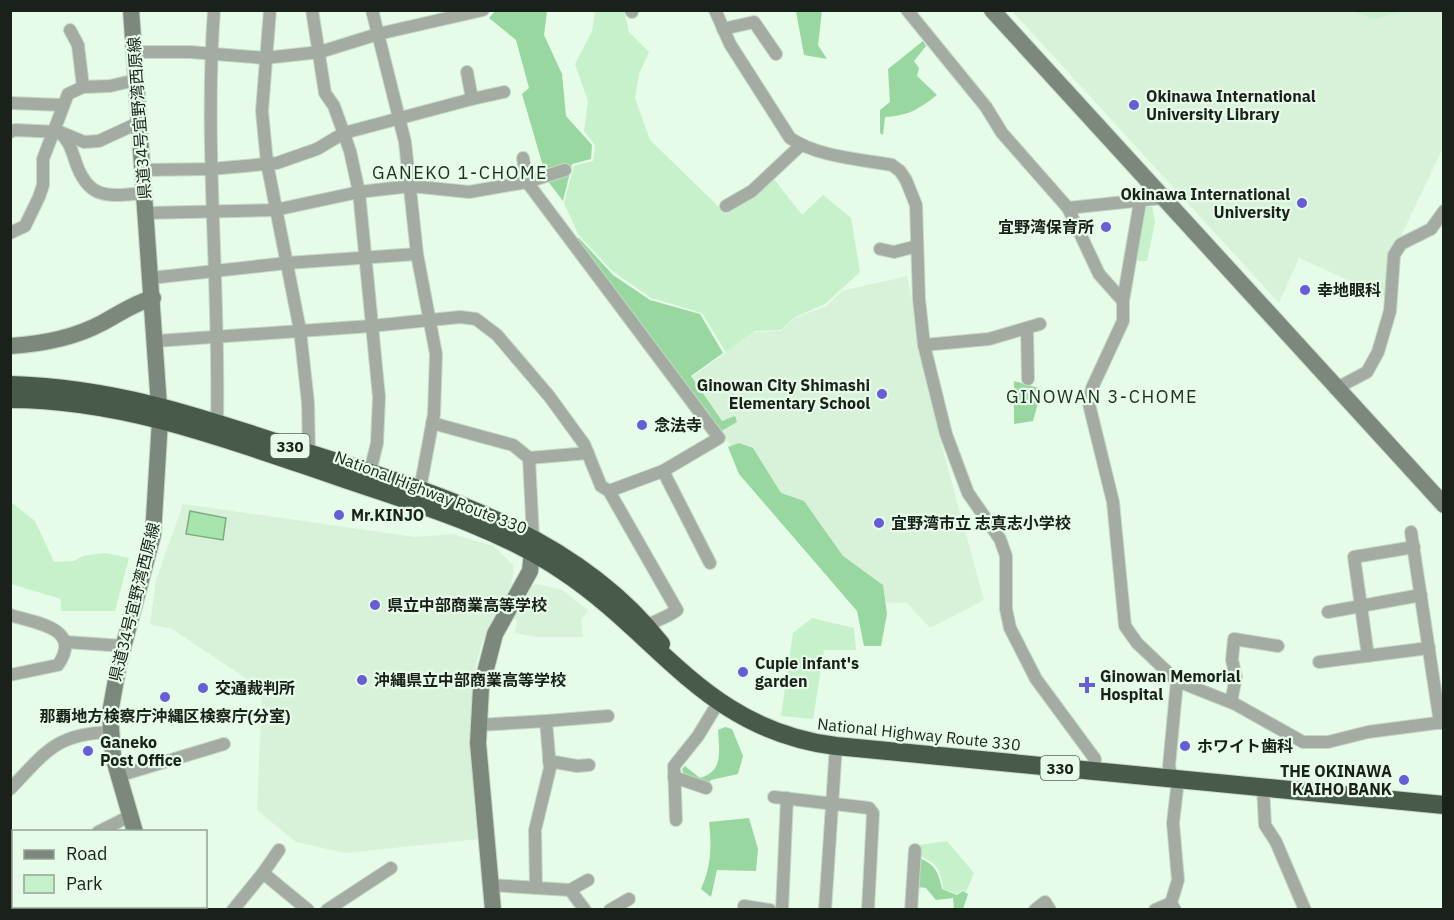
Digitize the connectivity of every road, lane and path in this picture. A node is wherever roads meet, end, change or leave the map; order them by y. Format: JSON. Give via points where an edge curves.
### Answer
{"nodes":[{"id":1,"x":131,"y":10,"type":"edge"},
{"id":2,"x":214,"y":10,"type":"edge"},
{"id":3,"x":270,"y":10,"type":"edge"},
{"id":4,"x":312,"y":10,"type":"edge"},
{"id":5,"x":372,"y":10,"type":"edge"},
{"id":6,"x":483,"y":10,"type":"edge"},
{"id":7,"x":715,"y":10,"type":"edge"},
{"id":8,"x":907,"y":10,"type":"edge"},
{"id":9,"x":992,"y":10,"type":"edge"},
{"id":10,"x":723,"y":29,"type":"junction"},
{"id":11,"x":70,"y":30,"type":"dead end"},
{"id":12,"x":378,"y":34,"type":"junction"},
{"id":13,"x":135,"y":52,"type":"junction"},
{"id":14,"x":320,"y":52,"type":"junction"},
{"id":15,"x":211,"y":54,"type":"junction"},
{"id":16,"x":776,"y":54,"type":"dead end"},
{"id":17,"x":265,"y":58,"type":"junction"},
{"id":18,"x":467,"y":72,"type":"dead end"},
{"id":19,"x":136,"y":80,"type":"junction"},
{"id":20,"x":83,"y":87,"type":"junction"},
{"id":21,"x":504,"y":92,"type":"dead end"},
{"id":22,"x":472,"y":99,"type":"junction"},
{"id":23,"x":10,"y":104,"type":"edge"},
{"id":24,"x":62,"y":105,"type":"junction"},
{"id":25,"x":400,"y":119,"type":"junction"},
{"id":26,"x":140,"y":122,"type":"junction"},
{"id":27,"x":56,"y":131,"type":"junction"},
{"id":28,"x":10,"y":132,"type":"edge"},
{"id":29,"x":344,"y":133,"type":"junction"},
{"id":30,"x":801,"y":145,"type":"junction"},
{"id":31,"x":523,"y":158,"type":"dead end"},
{"id":32,"x":267,"y":163,"type":"junction"},
{"id":33,"x":211,"y":169,"type":"junction"},
{"id":34,"x":143,"y":170,"type":"junction"},
{"id":35,"x":565,"y":170,"type":"dead end"},
{"id":36,"x":527,"y":182,"type":"junction"},
{"id":37,"x":411,"y":186,"type":"junction"},
{"id":38,"x":359,"y":192,"type":"junction"},
{"id":39,"x":145,"y":193,"type":"junction"},
{"id":40,"x":1163,"y":198,"type":"junction"},
{"id":41,"x":1140,"y":202,"type":"junction"},
{"id":42,"x":726,"y":206,"type":"dead end"},
{"id":43,"x":1068,"y":208,"type":"junction"},
{"id":44,"x":275,"y":210,"type":"junction"},
{"id":45,"x":214,"y":211,"type":"junction"},
{"id":46,"x":1443,"y":211,"type":"edge"},
{"id":47,"x":146,"y":213,"type":"junction"},
{"id":48,"x":10,"y":233,"type":"edge"},
{"id":49,"x":917,"y":246,"type":"junction"},
{"id":50,"x":880,"y":249,"type":"dead end"},
{"id":51,"x":417,"y":254,"type":"junction"},
{"id":52,"x":364,"y":259,"type":"junction"},
{"id":53,"x":287,"y":263,"type":"junction"},
{"id":54,"x":216,"y":271,"type":"junction"},
{"id":55,"x":151,"y":278,"type":"junction"},
{"id":56,"x":153,"y":298,"type":"junction"},
{"id":57,"x":1123,"y":301,"type":"junction"},
{"id":58,"x":431,"y":321,"type":"junction"},
{"id":59,"x":1040,"y":324,"type":"dead end"},
{"id":60,"x":371,"y":326,"type":"junction"},
{"id":61,"x":1027,"y":329,"type":"junction"},
{"id":62,"x":300,"y":330,"type":"junction"},
{"id":63,"x":218,"y":336,"type":"junction"},
{"id":64,"x":156,"y":341,"type":"junction"},
{"id":65,"x":924,"y":345,"type":"junction"},
{"id":66,"x":10,"y":346,"type":"edge"},
{"id":67,"x":1028,"y":379,"type":"dead end"},
{"id":68,"x":10,"y":385,"type":"edge"},
{"id":69,"x":1335,"y":389,"type":"junction"},
{"id":70,"x":10,"y":399,"type":"edge"},
{"id":71,"x":160,"y":412,"type":"junction"},
{"id":72,"x":217,"y":423,"type":"junction"},
{"id":73,"x":432,"y":423,"type":"junction"},
{"id":74,"x":309,"y":453,"type":"junction"},
{"id":75,"x":588,"y":453,"type":"junction"},
{"id":76,"x":529,"y":458,"type":"junction"},
{"id":77,"x":663,"y":471,"type":"junction"},
{"id":78,"x":370,"y":472,"type":"junction"},
{"id":79,"x":420,"y":489,"type":"junction"},
{"id":80,"x":609,"y":491,"type":"junction"},
{"id":81,"x":1443,"y":505,"type":"edge"},
{"id":82,"x":1412,"y":532,"type":"dead end"},
{"id":83,"x":533,"y":545,"type":"junction"},
{"id":84,"x":1414,"y":547,"type":"junction"},
{"id":85,"x":710,"y":563,"type":"dead end"},
{"id":86,"x":1421,"y":595,"type":"junction"},
{"id":87,"x":1361,"y":606,"type":"junction"},
{"id":88,"x":1328,"y":612,"type":"dead end"},
{"id":89,"x":10,"y":615,"type":"edge"},
{"id":90,"x":641,"y":629,"type":"junction"},
{"id":91,"x":66,"y":642,"type":"junction"},
{"id":92,"x":124,"y":646,"type":"junction"},
{"id":93,"x":1278,"y":646,"type":"dead end"},
{"id":94,"x":1429,"y":648,"type":"junction"},
{"id":95,"x":1368,"y":656,"type":"junction"},
{"id":96,"x":1319,"y":662,"type":"dead end"},
{"id":97,"x":10,"y":675,"type":"edge"},
{"id":98,"x":1177,"y":681,"type":"junction"},
{"id":99,"x":1230,"y":702,"type":"junction"},
{"id":100,"x":718,"y":703,"type":"junction"},
{"id":101,"x":608,"y":716,"type":"dead end"},
{"id":102,"x":546,"y":721,"type":"junction"},
{"id":103,"x":1442,"y":722,"type":"edge"},
{"id":104,"x":478,"y":725,"type":"junction"},
{"id":105,"x":110,"y":732,"type":"junction"},
{"id":106,"x":224,"y":744,"type":"dead end"},
{"id":107,"x":836,"y":746,"type":"junction"},
{"id":108,"x":549,"y":761,"type":"junction"},
{"id":109,"x":589,"y":765,"type":"dead end"},
{"id":110,"x":1094,"y":771,"type":"junction"},
{"id":111,"x":118,"y":776,"type":"junction"},
{"id":112,"x":674,"y":777,"type":"junction"},
{"id":113,"x":1175,"y":779,"type":"junction"},
{"id":114,"x":1263,"y":787,"type":"junction"},
{"id":115,"x":706,"y":788,"type":"dead end"},
{"id":116,"x":10,"y":789,"type":"edge"},
{"id":117,"x":774,"y":797,"type":"dead end"},
{"id":118,"x":787,"y":798,"type":"junction"},
{"id":119,"x":830,"y":802,"type":"junction"},
{"id":120,"x":1443,"y":805,"type":"edge"},
{"id":121,"x":676,"y":820,"type":"dead end"},
{"id":122,"x":132,"y":824,"type":"edge"},
{"id":123,"x":103,"y":830,"type":"edge"},
{"id":124,"x":279,"y":850,"type":"dead end"},
{"id":125,"x":915,"y":850,"type":"dead end"},
{"id":126,"x":391,"y":868,"type":"dead end"},
{"id":127,"x":262,"y":873,"type":"junction"},
{"id":128,"x":588,"y":880,"type":"dead end"},
{"id":129,"x":490,"y":885,"type":"junction"},
{"id":130,"x":536,"y":888,"type":"junction"},
{"id":131,"x":570,"y":890,"type":"junction"},
{"id":132,"x":629,"y":899,"type":"dead end"},
{"id":133,"x":744,"y":906,"type":"dead end"},
{"id":134,"x":1173,"y":906,"type":"edge"},
{"id":135,"x":301,"y":907,"type":"edge"},
{"id":136,"x":232,"y":909,"type":"edge"},
{"id":137,"x":327,"y":909,"type":"edge"},
{"id":138,"x":493,"y":909,"type":"edge"},
{"id":139,"x":585,"y":909,"type":"edge"},
{"id":140,"x":610,"y":909,"type":"edge"},
{"id":141,"x":770,"y":909,"type":"edge"},
{"id":142,"x":782,"y":909,"type":"edge"},
{"id":143,"x":825,"y":909,"type":"edge"},
{"id":144,"x":868,"y":909,"type":"edge"},
{"id":145,"x":911,"y":909,"type":"edge"},
{"id":146,"x":1035,"y":909,"type":"edge"},
{"id":147,"x":1050,"y":909,"type":"edge"},
{"id":148,"x":1155,"y":909,"type":"edge"},
{"id":149,"x":1305,"y":909,"type":"edge"}],
"edges":[{"from":1,"to":13,"type":"street","name":"県道34号宜野湾西原線"},
{"from":2,"to":15,"type":"street"},
{"from":3,"to":17,"type":"street"},
{"from":4,"to":14,"type":"street"},
{"from":5,"to":12,"type":"street"},
{"from":6,"to":12,"type":"street"},
{"from":7,"to":10,"type":"street"},
{"from":8,"to":43,"type":"street","via":[[986,107],[1002,133]]},
{"from":9,"to":40,"type":"street"},
{"from":10,"to":16,"type":"street","via":[[754,22]]},
{"from":10,"to":30,"type":"street","via":[[757,89],[790,138]]},
{"from":11,"to":20,"type":"street","via":[[78,45]]},
{"from":12,"to":14,"type":"street"},
{"from":12,"to":25,"type":"street"},
{"from":13,"to":15,"type":"street"},
{"from":13,"to":19,"type":"street","name":"県道34号宜野湾西原線"},
{"from":14,"to":17,"type":"street"},
{"from":14,"to":29,"type":"street","via":[[325,93]]},
{"from":15,"to":17,"type":"street"},
{"from":15,"to":33,"type":"street"},
{"from":17,"to":32,"type":"street","via":[[262,111]]},
{"from":18,"to":22,"type":"street"},
{"from":19,"to":20,"type":"street"},
{"from":19,"to":26,"type":"street","name":"県道34号宜野湾西原線"},
{"from":20,"to":24,"type":"street","via":[[68,94]]},
{"from":21,"to":22,"type":"street"},
{"from":22,"to":25,"type":"street"},
{"from":23,"to":24,"type":"street"},
{"from":24,"to":27,"type":"street"},
{"from":25,"to":29,"type":"street"},
{"from":25,"to":37,"type":"street"},
{"from":26,"to":27,"type":"street","via":[[99,141],[84,142]]},
{"from":26,"to":34,"type":"street","name":"県道34号宜野湾西原線"},
{"from":27,"to":28,"type":"street"},
{"from":27,"to":39,"type":"street","via":[[70,144],[81,178],[95,191],[107,195]]},
{"from":27,"to":48,"type":"street","via":[[43,159],[39,197],[25,226]]},
{"from":29,"to":32,"type":"street","via":[[298,156]]},
{"from":29,"to":38,"type":"street"},
{"from":30,"to":42,"type":"street","via":[[752,191]]},
{"from":30,"to":49,"type":"street","via":[[892,165],[900,171],[916,205]]},
{"from":31,"to":36,"type":"street"},
{"from":32,"to":33,"type":"street"},
{"from":32,"to":44,"type":"street"},
{"from":33,"to":34,"type":"street"},
{"from":33,"to":45,"type":"street"},
{"from":34,"to":39,"type":"street","name":"県道34号宜野湾西原線"},
{"from":35,"to":36,"type":"street"},
{"from":36,"to":37,"type":"street","via":[[469,192]]},
{"from":36,"to":77,"type":"street","via":[[719,438]]},
{"from":37,"to":38,"type":"street"},
{"from":37,"to":51,"type":"street"},
{"from":38,"to":44,"type":"street"},
{"from":38,"to":52,"type":"street"},
{"from":39,"to":47,"type":"street","name":"県道34号宜野湾西原線"},
{"from":40,"to":41,"type":"street"},
{"from":40,"to":69,"type":"street"},
{"from":41,"to":43,"type":"street"},
{"from":41,"to":57,"type":"street"},
{"from":43,"to":57,"type":"street","via":[[1099,274]]},
{"from":44,"to":45,"type":"street"},
{"from":44,"to":53,"type":"street"},
{"from":45,"to":47,"type":"street"},
{"from":45,"to":54,"type":"street"},
{"from":46,"to":69,"type":"street","via":[[1431,229],[1401,244],[1394,255],[1390,311],[1378,352],[1366,372]]},
{"from":47,"to":55,"type":"street","name":"県道34号宜野湾西原線"},
{"from":49,"to":50,"type":"street","via":[[894,252]]},
{"from":49,"to":65,"type":"street"},
{"from":51,"to":52,"type":"street"},
{"from":51,"to":58,"type":"street"},
{"from":52,"to":53,"type":"street"},
{"from":52,"to":60,"type":"street"},
{"from":53,"to":54,"type":"street"},
{"from":53,"to":62,"type":"street"},
{"from":54,"to":55,"type":"street"},
{"from":54,"to":63,"type":"street"},
{"from":55,"to":56,"type":"street","name":"県道34号宜野湾西原線"},
{"from":56,"to":64,"type":"street","name":"県道34号宜野湾西原線"},
{"from":56,"to":66,"type":"street","via":[[69,336],[36,345]]},
{"from":57,"to":98,"type":"street","via":[[1123,321],[1092,388],[1089,404],[1113,502],[1125,626]]},
{"from":58,"to":60,"type":"street"},
{"from":58,"to":73,"type":"street","via":[[436,354]]},
{"from":58,"to":75,"type":"street","via":[[460,316],[476,319],[497,335],[549,396]]},
{"from":59,"to":61,"type":"street"},
{"from":60,"to":62,"type":"street"},
{"from":60,"to":78,"type":"street","via":[[379,397],[377,443]]},
{"from":61,"to":65,"type":"street","via":[[989,339]]},
{"from":61,"to":67,"type":"street"},
{"from":62,"to":63,"type":"street"},
{"from":62,"to":74,"type":"street"},
{"from":63,"to":64,"type":"street"},
{"from":63,"to":72,"type":"street"},
{"from":64,"to":71,"type":"street","name":"県道34号宜野湾西原線"},
{"from":65,"to":110,"type":"street","via":[[946,434],[968,493],[1000,539],[1006,556],[1010,628],[1035,680],[1095,759]]},
{"from":68,"to":71,"type":"highway","name":"National Highway Route 330","number":"330","via":[[79,390]]},
{"from":69,"to":81,"type":"street"},
{"from":70,"to":71,"type":"highway","name":"National Highway Route 330","number":"330"},
{"from":71,"to":72,"type":"highway","name":"National Highway Route 330","number":"330"},
{"from":71,"to":83,"type":"highway","name":"National Highway Route 330","number":"330"},
{"from":71,"to":92,"type":"street","name":"県道34号宜野湾西原線","via":[[153,535]]},
{"from":72,"to":74,"type":"highway","name":"National Highway Route 330","number":"330"},
{"from":73,"to":76,"type":"street","via":[[513,445]]},
{"from":73,"to":79,"type":"street"},
{"from":74,"to":78,"type":"highway","name":"National Highway Route 330","number":"330"},
{"from":75,"to":76,"type":"street"},
{"from":75,"to":80,"type":"street","via":[[601,486]]},
{"from":76,"to":83,"type":"street"},
{"from":77,"to":80,"type":"street"},
{"from":77,"to":85,"type":"street"},
{"from":78,"to":79,"type":"highway","name":"National Highway Route 330","number":"330"},
{"from":79,"to":83,"type":"highway","name":"National Highway Route 330","number":"330"},
{"from":80,"to":90,"type":"street","via":[[677,610]]},
{"from":82,"to":84,"type":"street"},
{"from":83,"to":90,"type":"highway","name":"National Highway Route 330","number":"330"},
{"from":83,"to":104,"type":"street","via":[[530,571],[502,619],[484,669]]},
{"from":84,"to":86,"type":"street"},
{"from":84,"to":87,"type":"street","via":[[1354,557]]},
{"from":86,"to":87,"type":"street"},
{"from":86,"to":94,"type":"street"},
{"from":87,"to":88,"type":"street"},
{"from":87,"to":95,"type":"street"},
{"from":89,"to":91,"type":"street","via":[[47,626],[60,633]]},
{"from":90,"to":100,"type":"highway","name":"National Highway Route 330","number":"330","via":[[691,682]]},
{"from":91,"to":92,"type":"street"},
{"from":91,"to":97,"type":"street","via":[[65,654],[58,664]]},
{"from":92,"to":105,"type":"street","name":"県道34号宜野湾西原線","via":[[112,694]]},
{"from":93,"to":99,"type":"street","via":[[1234,639],[1232,660],[1236,677]]},
{"from":94,"to":95,"type":"street"},
{"from":94,"to":103,"type":"street"},
{"from":95,"to":96,"type":"street"},
{"from":98,"to":99,"type":"street"},
{"from":98,"to":113,"type":"street","via":[[1169,766]]},
{"from":99,"to":103,"type":"street","via":[[1303,742],[1328,742]]},
{"from":100,"to":107,"type":"highway","name":"National Highway Route 330","number":"330","via":[[756,725],[800,740]]},
{"from":100,"to":112,"type":"street","via":[[674,766]]},
{"from":101,"to":102,"type":"street"},
{"from":102,"to":104,"type":"street"},
{"from":102,"to":108,"type":"street"},
{"from":104,"to":129,"type":"street"},
{"from":105,"to":111,"type":"street","name":"県道34号宜野湾西原線"},
{"from":105,"to":116,"type":"street","via":[[74,735],[52,745]]},
{"from":106,"to":111,"type":"street"},
{"from":107,"to":110,"type":"highway","name":"National Highway Route 330","number":"330"},
{"from":107,"to":119,"type":"street"},
{"from":108,"to":109,"type":"street"},
{"from":108,"to":130,"type":"street","via":[[535,830]]},
{"from":110,"to":113,"type":"highway","name":"National Highway Route 330","number":"330"},
{"from":111,"to":122,"type":"street","name":"県道34号宜野湾西原線"},
{"from":112,"to":115,"type":"street"},
{"from":112,"to":121,"type":"street"},
{"from":113,"to":114,"type":"highway","name":"National Highway Route 330","number":"330"},
{"from":113,"to":134,"type":"street","via":[[1173,823],[1178,880]]},
{"from":114,"to":120,"type":"highway","name":"National Highway Route 330","number":"330"},
{"from":114,"to":149,"type":"street","via":[[1265,825]]},
{"from":117,"to":118,"type":"street"},
{"from":118,"to":119,"type":"street"},
{"from":118,"to":142,"type":"street"},
{"from":119,"to":143,"type":"street"},
{"from":119,"to":144,"type":"street","via":[[869,808],[873,813]]},
{"from":122,"to":123,"type":"street"},
{"from":124,"to":127,"type":"street"},
{"from":125,"to":145,"type":"street"},
{"from":126,"to":137,"type":"street"},
{"from":127,"to":135,"type":"street"},
{"from":127,"to":136,"type":"street"},
{"from":128,"to":131,"type":"street"},
{"from":129,"to":130,"type":"street"},
{"from":129,"to":138,"type":"street"},
{"from":130,"to":131,"type":"street"},
{"from":131,"to":139,"type":"street"},
{"from":132,"to":140,"type":"street"},
{"from":133,"to":141,"type":"street"},
{"from":134,"to":148,"type":"street"},
{"from":146,"to":147,"type":"street","via":[[1045,902]]}]}
